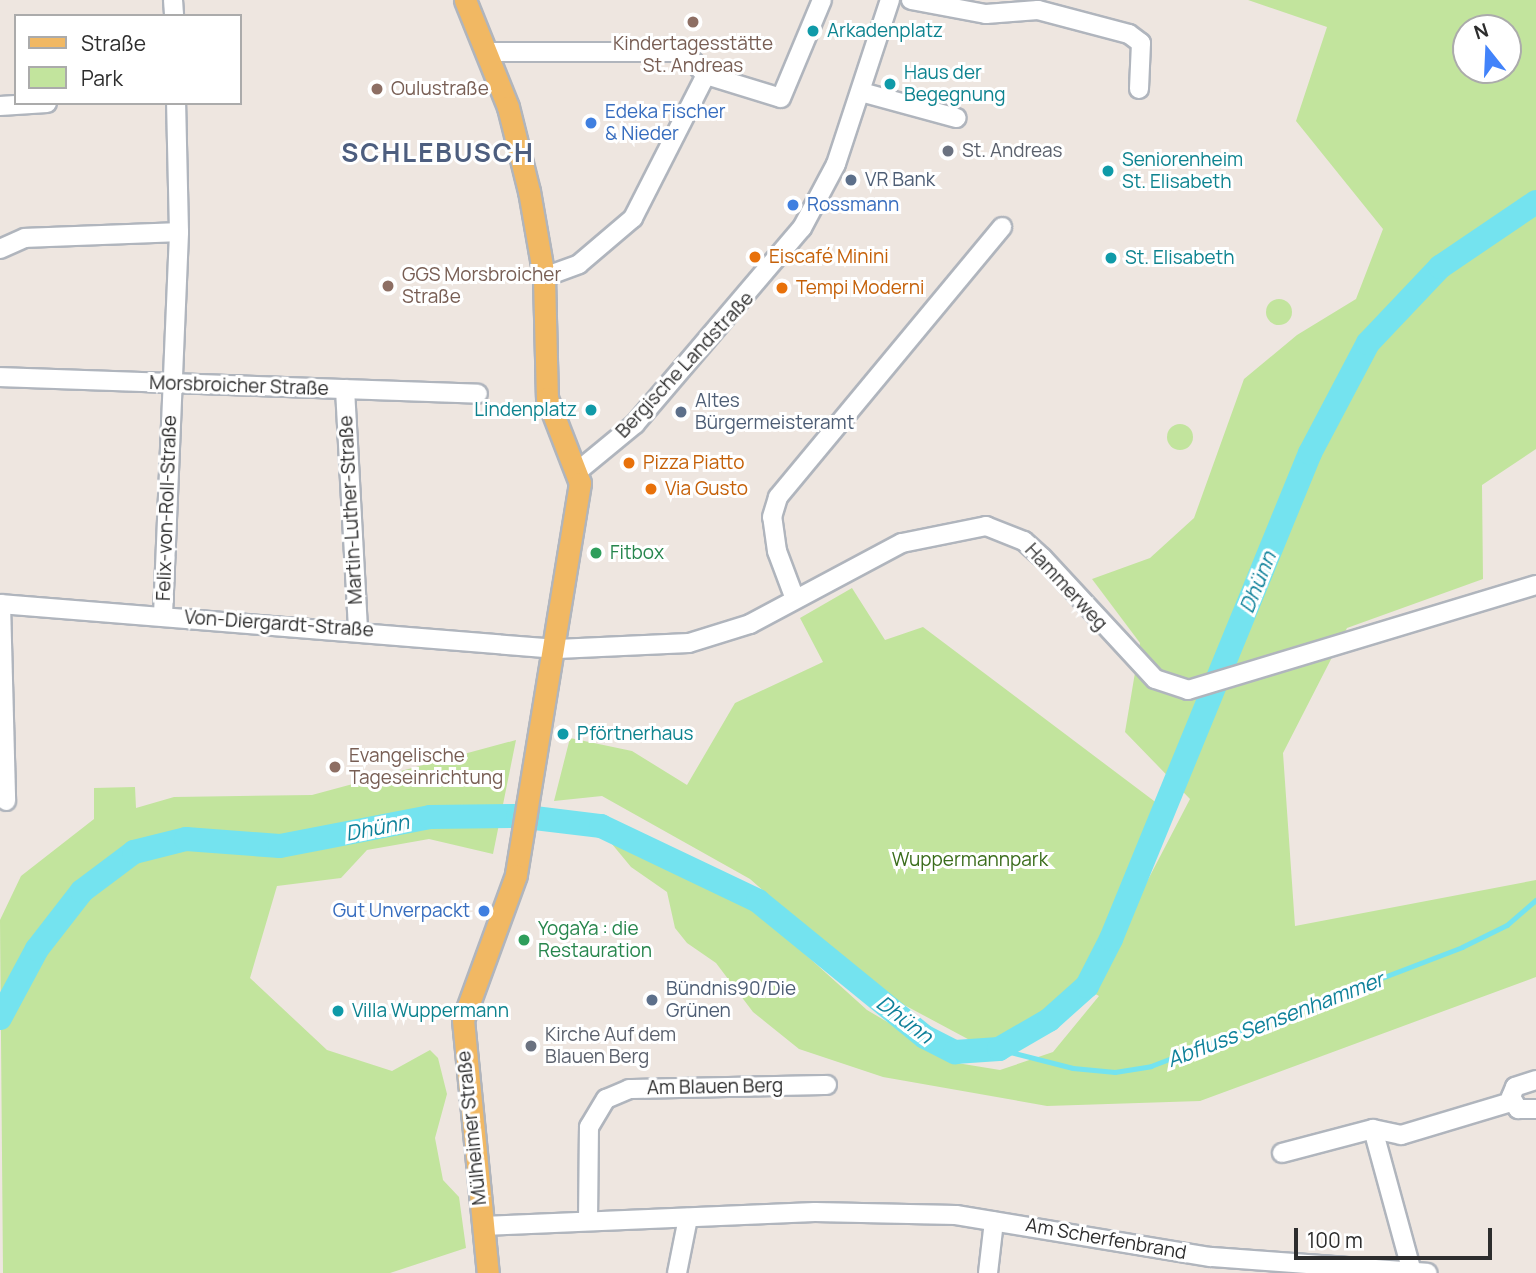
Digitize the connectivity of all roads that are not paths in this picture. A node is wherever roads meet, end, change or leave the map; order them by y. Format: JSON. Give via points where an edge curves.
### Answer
{"nodes":[{"id":1,"x":465,"y":0,"type":"edge"},
{"id":2,"x":822,"y":0,"type":"edge"},
{"id":3,"x":890,"y":0,"type":"edge"},
{"id":4,"x":911,"y":0,"type":"edge"},
{"id":5,"x":1013,"y":7,"type":"edge"},
{"id":6,"x":487,"y":52,"type":"junction"},
{"id":7,"x":706,"y":75,"type":"junction"},
{"id":8,"x":1139,"y":89,"type":"dead end"},
{"id":9,"x":861,"y":92,"type":"junction"},
{"id":10,"x":176,"y":105,"type":"edge"},
{"id":11,"x":957,"y":118,"type":"dead end"},
{"id":12,"x":1002,"y":227,"type":"dead end"},
{"id":13,"x":179,"y":232,"type":"junction"},
{"id":14,"x":0,"y":249,"type":"edge"},
{"id":15,"x":544,"y":277,"type":"junction"},
{"id":16,"x":0,"y":377,"type":"edge"},
{"id":17,"x":172,"y":385,"type":"junction"},
{"id":18,"x":345,"y":389,"type":"junction"},
{"id":19,"x":478,"y":394,"type":"dead end"},
{"id":20,"x":578,"y":471,"type":"junction"},
{"id":21,"x":1531,"y":585,"type":"edge"},
{"id":22,"x":795,"y":599,"type":"junction"},
{"id":23,"x":1,"y":604,"type":"edge"},
{"id":24,"x":163,"y":615,"type":"junction"},
{"id":25,"x":358,"y":630,"type":"junction"},
{"id":26,"x":557,"y":649,"type":"junction"},
{"id":27,"x":2,"y":726,"type":"edge"},
{"id":28,"x":6,"y":800,"type":"dead end"},
{"id":29,"x":1536,"y":1080,"type":"edge"},
{"id":30,"x":827,"y":1085,"type":"dead end"},
{"id":31,"x":1511,"y":1102,"type":"junction"},
{"id":32,"x":1536,"y":1109,"type":"edge"},
{"id":33,"x":1374,"y":1129,"type":"junction"},
{"id":34,"x":1282,"y":1153,"type":"dead end"},
{"id":35,"x":688,"y":1218,"type":"junction"},
{"id":36,"x":587,"y":1221,"type":"junction"},
{"id":37,"x":994,"y":1221,"type":"junction"},
{"id":38,"x":483,"y":1226,"type":"junction"},
{"id":39,"x":1239,"y":1266,"type":"edge"},
{"id":40,"x":1412,"y":1272,"type":"edge"},
{"id":41,"x":488,"y":1273,"type":"edge"},
{"id":42,"x":677,"y":1273,"type":"edge"},
{"id":43,"x":988,"y":1273,"type":"edge"},
{"id":44,"x":1427,"y":1273,"type":"edge"}],
"edges":[{"from":1,"to":6,"type":"main road"},
{"from":2,"to":7,"type":"street","via":[[781,98]]},
{"from":3,"to":9,"type":"street","name":"Bergische Landstraße"},
{"from":4,"to":5,"type":"street"},
{"from":5,"to":8,"type":"street","via":[[1129,34],[1141,43]]},
{"from":6,"to":7,"type":"street","via":[[674,52]]},
{"from":6,"to":15,"type":"main road","via":[[508,107]]},
{"from":7,"to":15,"type":"street","via":[[633,218],[579,264]]},
{"from":9,"to":11,"type":"street"},
{"from":9,"to":20,"type":"street","name":"Bergische Landstraße","via":[[836,164],[768,275],[635,424]]},
{"from":10,"to":13,"type":"street","name":"Felix-von-Roll-Straße"},
{"from":12,"to":22,"type":"street","via":[[778,497],[772,517],[777,551]]},
{"from":13,"to":14,"type":"street","via":[[25,238]]},
{"from":13,"to":17,"type":"street","name":"Felix-von-Roll-Straße"},
{"from":15,"to":20,"type":"main road","via":[[547,398]]},
{"from":16,"to":17,"type":"street","name":"Morsbroicher Straße"},
{"from":17,"to":18,"type":"street","name":"Morsbroicher Straße"},
{"from":17,"to":24,"type":"street","name":"Felix-von-Roll-Straße"},
{"from":18,"to":19,"type":"street","name":"Morsbroicher Straße"},
{"from":18,"to":25,"type":"street","name":"Martin-Luther-Straße"},
{"from":20,"to":26,"type":"main road","via":[[578,518]]},
{"from":21,"to":22,"type":"street","name":"Hammerweg","via":[[1188,690],[1154,679],[1024,541],[985,526],[902,543]]},
{"from":22,"to":26,"type":"street","name":"Hammerweg","via":[[750,624],[689,643]]},
{"from":23,"to":24,"type":"street","name":"Von-Diergardt-Straße"},
{"from":23,"to":27,"type":"street","name":"Von-Diergardt-Straße"},
{"from":24,"to":25,"type":"street","name":"Von-Diergardt-Straße"},
{"from":25,"to":26,"type":"street","name":"Von-Diergardt-Straße"},
{"from":26,"to":38,"type":"main road","name":"Mülheimer Straße","via":[[514,882],[463,1020]]},
{"from":27,"to":28,"type":"street","name":"Von-Diergardt-Straße"},
{"from":29,"to":31,"type":"street","via":[[1515,1087]]},
{"from":30,"to":36,"type":"street","name":"Am Blauen Berg","via":[[629,1089],[606,1099],[589,1126]]},
{"from":31,"to":32,"type":"street","via":[[1525,1112]]},
{"from":31,"to":33,"type":"street","via":[[1401,1135]]},
{"from":33,"to":34,"type":"street"},
{"from":33,"to":40,"type":"street"},
{"from":35,"to":36,"type":"street","name":"Am Scherfenbrand"},
{"from":35,"to":37,"type":"street","name":"Am Scherfenbrand","via":[[815,1212]]},
{"from":35,"to":42,"type":"street"},
{"from":36,"to":38,"type":"street","name":"Am Scherfenbrand"},
{"from":37,"to":39,"type":"street","name":"Am Scherfenbrand"},
{"from":37,"to":43,"type":"street"},
{"from":38,"to":41,"type":"main road","name":"Mülheimer Straße"},
{"from":39,"to":40,"type":"street","name":"Am Scherfenbrand"},
{"from":40,"to":44,"type":"street","name":"Am Scherfenbrand"}]}
